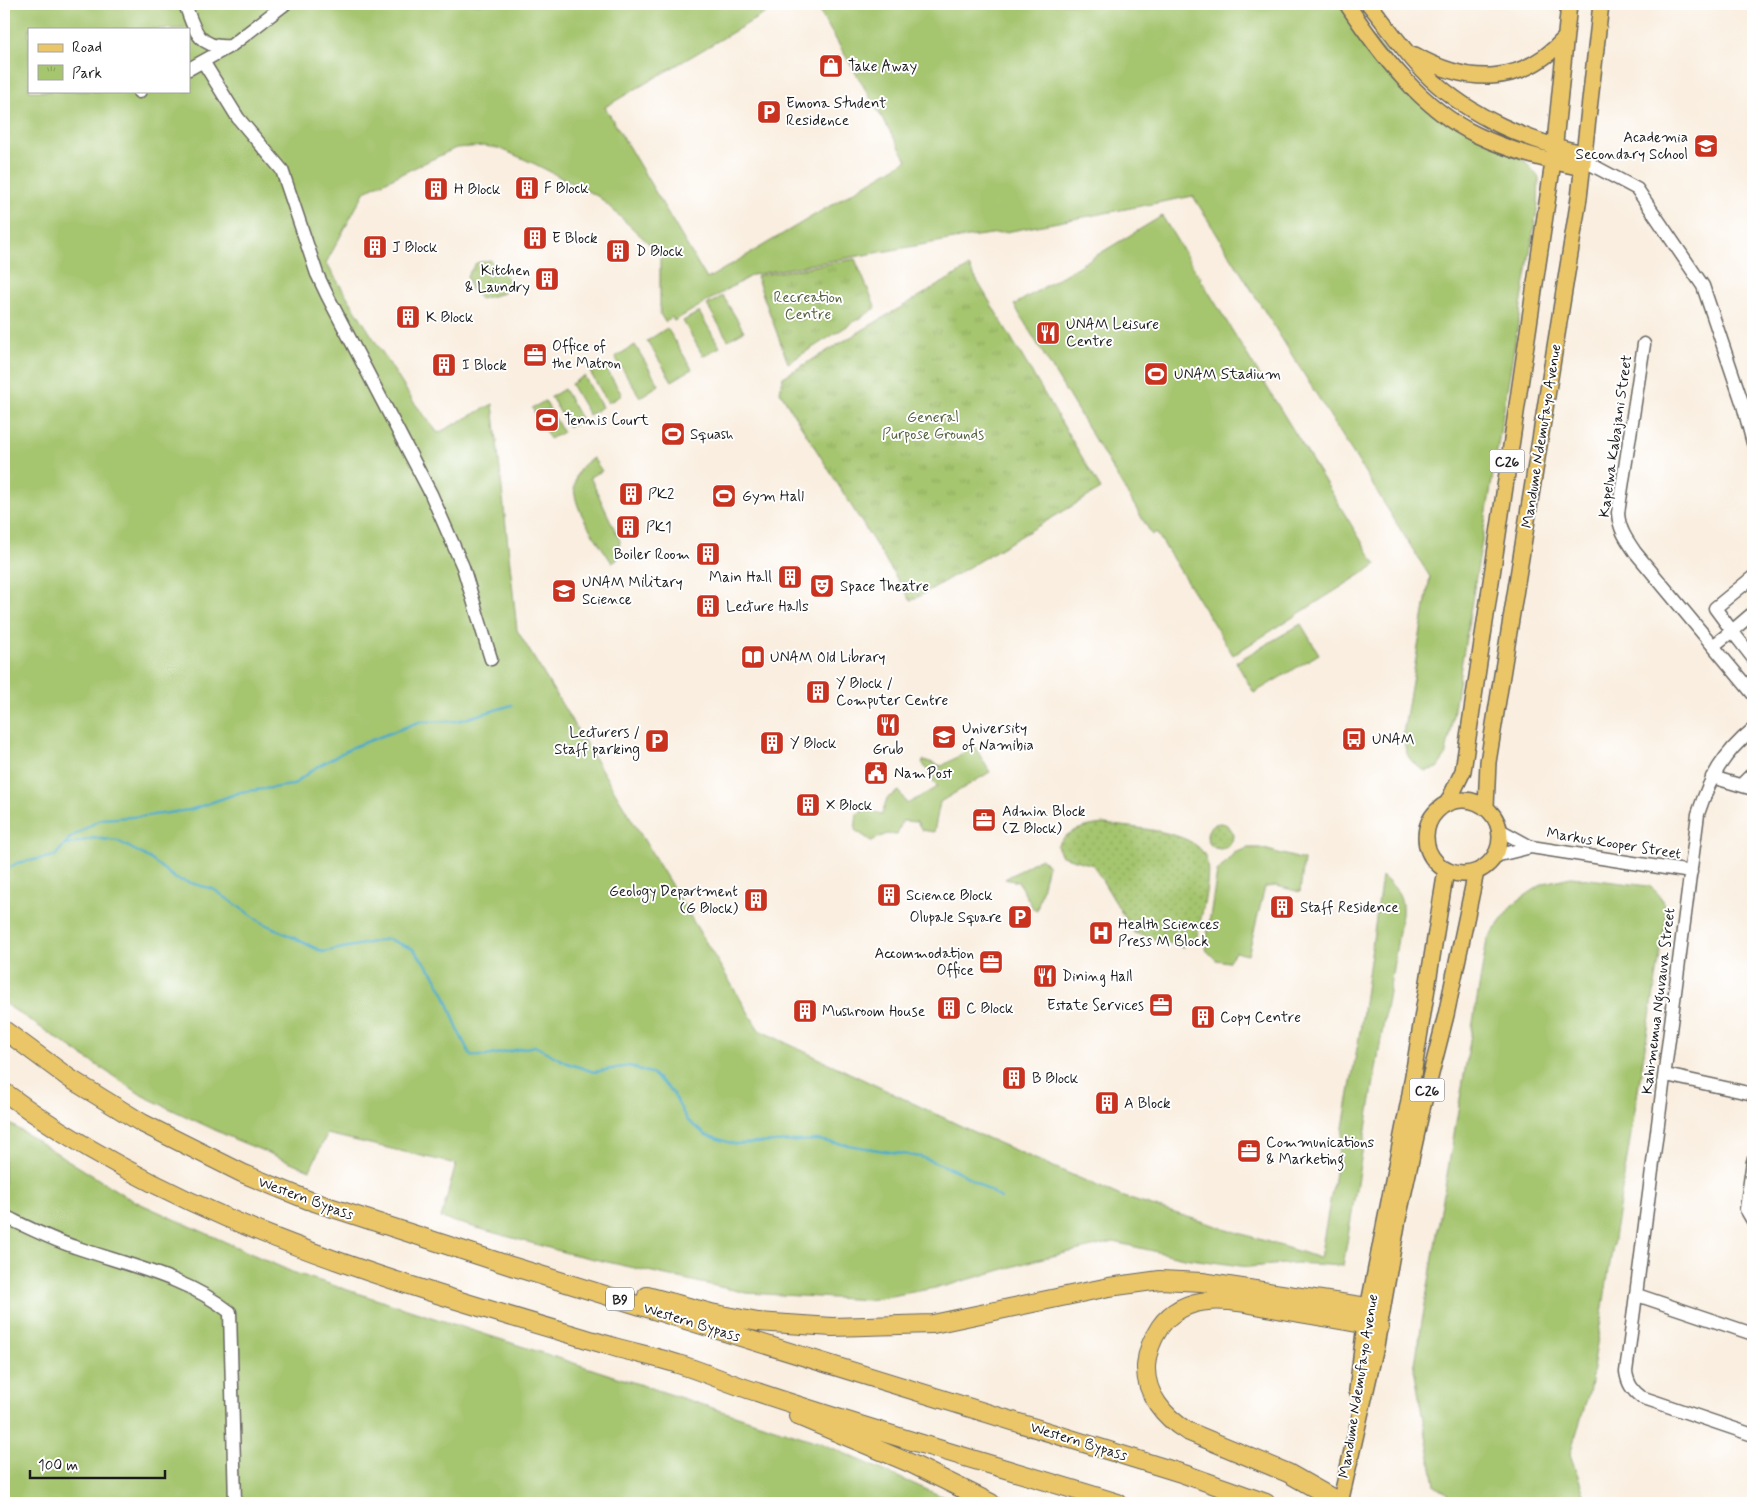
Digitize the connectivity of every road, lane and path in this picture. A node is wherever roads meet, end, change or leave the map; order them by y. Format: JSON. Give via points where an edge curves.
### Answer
{"nodes":[{"id":1,"x":186,"y":4,"type":"edge"},
{"id":2,"x":285,"y":4,"type":"edge"},
{"id":3,"x":1347,"y":4,"type":"edge"},
{"id":4,"x":1369,"y":4,"type":"edge"},
{"id":5,"x":1569,"y":4,"type":"edge"},
{"id":6,"x":1601,"y":4,"type":"edge"},
{"id":7,"x":1565,"y":38,"type":"junction"},
{"id":8,"x":232,"y":45,"type":"junction"},
{"id":9,"x":1407,"y":51,"type":"junction"},
{"id":10,"x":204,"y":63,"type":"junction"},
{"id":11,"x":190,"y":69,"type":"edge"},
{"id":12,"x":1554,"y":155,"type":"junction"},
{"id":13,"x":1586,"y":162,"type":"junction"},
{"id":14,"x":1644,"y":344,"type":"dead end"},
{"id":15,"x":1753,"y":443,"type":"edge"},
{"id":16,"x":1753,"y":577,"type":"edge"},
{"id":17,"x":1753,"y":613,"type":"edge"},
{"id":18,"x":1732,"y":631,"type":"junction"},
{"id":19,"x":1713,"y":646,"type":"junction"},
{"id":20,"x":1753,"y":658,"type":"edge"},
{"id":21,"x":491,"y":659,"type":"dead end"},
{"id":22,"x":1753,"y":694,"type":"edge"},
{"id":23,"x":1753,"y":729,"type":"edge"},
{"id":24,"x":1753,"y":774,"type":"edge"},
{"id":25,"x":1712,"y":777,"type":"junction"},
{"id":26,"x":1747,"y":787,"type":"edge"},
{"id":27,"x":1448,"y":802,"type":"junction"},
{"id":28,"x":1486,"y":807,"type":"junction"},
{"id":29,"x":1500,"y":830,"type":"junction"},
{"id":30,"x":1531,"y":846,"type":"junction"},
{"id":31,"x":1493,"y":859,"type":"junction"},
{"id":32,"x":1453,"y":872,"type":"junction"},
{"id":33,"x":1476,"y":872,"type":"junction"},
{"id":34,"x":1691,"y":872,"type":"junction"},
{"id":35,"x":4,"y":1030,"type":"edge"},
{"id":36,"x":1666,"y":1075,"type":"junction"},
{"id":37,"x":4,"y":1092,"type":"edge"},
{"id":38,"x":1753,"y":1094,"type":"edge"},
{"id":39,"x":1753,"y":1161,"type":"edge"},
{"id":40,"x":4,"y":1216,"type":"edge"},
{"id":41,"x":1753,"y":1221,"type":"edge"},
{"id":42,"x":410,"y":1234,"type":"junction"},
{"id":43,"x":1637,"y":1295,"type":"junction"},
{"id":44,"x":1374,"y":1317,"type":"junction"},
{"id":45,"x":1753,"y":1334,"type":"edge"},
{"id":46,"x":678,"y":1364,"type":"junction"},
{"id":47,"x":1753,"y":1434,"type":"edge"},
{"id":48,"x":235,"y":1503,"type":"edge"},
{"id":49,"x":991,"y":1503,"type":"edge"},
{"id":50,"x":1118,"y":1503,"type":"edge"},
{"id":51,"x":1266,"y":1503,"type":"edge"},
{"id":52,"x":1341,"y":1503,"type":"edge"}],
"edges":[{"from":1,"to":8,"type":"street","via":[[197,34],[208,44],[217,47]]},
{"from":2,"to":8,"type":"street"},
{"from":3,"to":12,"type":"main road","via":[[1403,77],[1439,111],[1476,135]]},
{"from":4,"to":9,"type":"main road"},
{"from":5,"to":7,"type":"main road","name":"Mandume Ndemufayo Avenue","number":"C26"},
{"from":6,"to":13,"type":"main road","name":"Mandume Ndemufayo Avenue","number":"C26"},
{"from":7,"to":9,"type":"main road","via":[[1543,59],[1514,72],[1491,76],[1464,76],[1430,64]]},
{"from":7,"to":12,"type":"main road","name":"Mandume Ndemufayo Avenue","number":"C26"},
{"from":8,"to":10,"type":"street"},
{"from":9,"to":12,"type":"main road","via":[[1456,99]]},
{"from":10,"to":11,"type":"street"},
{"from":10,"to":21,"type":"street","via":[[238,118],[282,170],[327,295],[431,494],[463,567]]},
{"from":12,"to":13,"type":"main road"},
{"from":12,"to":27,"type":"main road","name":"Mandume Ndemufayo Avenue","number":"C26","via":[[1463,771]]},
{"from":13,"to":15,"type":"street","via":[[1637,189],[1703,286]]},
{"from":13,"to":28,"type":"main road","name":"Mandume Ndemufayo Avenue","number":"C26","via":[[1488,762]]},
{"from":14,"to":19,"type":"street","name":"Kapelwa Kabajani Street","via":[[1619,523],[1635,552]]},
{"from":16,"to":18,"type":"street","via":[[1715,607]]},
{"from":17,"to":18,"type":"street"},
{"from":18,"to":19,"type":"street"},
{"from":18,"to":20,"type":"street"},
{"from":19,"to":22,"type":"street","name":"Kapelwa Kabajani Street"},
{"from":23,"to":25,"type":"street","name":"Kahimemua Nguvauva Street","via":[[1724,757]]},
{"from":24,"to":26,"type":"street"},
{"from":25,"to":26,"type":"street"},
{"from":25,"to":34,"type":"street","name":"Kahimemua Nguvauva Street","via":[[1698,814]]},
{"from":27,"to":28,"type":"main road","via":[[1470,800]]},
{"from":27,"to":32,"type":"main road","name":"Mandume Ndemufayo Avenue","number":"C26","via":[[1431,818],[1426,830],[1428,848],[1437,863]]},
{"from":28,"to":29,"type":"main road"},
{"from":29,"to":30,"type":"street"},
{"from":29,"to":31,"type":"main road","via":[[1500,844]]},
{"from":30,"to":31,"type":"street"},
{"from":30,"to":34,"type":"street","name":"Markus Kooper Street"},
{"from":31,"to":33,"type":"main road"},
{"from":32,"to":33,"type":"main road"},
{"from":32,"to":44,"type":"main road","name":"Mandume Ndemufayo Avenue","number":"C26"},
{"from":33,"to":44,"type":"main road","name":"Mandume Ndemufayo Avenue","number":"C26","via":[[1446,1015]]},
{"from":34,"to":36,"type":"street","name":"Kahimemua Nguvauva Street"},
{"from":35,"to":42,"type":"highway","name":"Western Bypass","number":"B9","via":[[106,1102],[192,1149],[242,1174],[308,1200]]},
{"from":36,"to":38,"type":"street"},
{"from":36,"to":43,"type":"street","name":"Kahimemua Nguvauva Street"},
{"from":37,"to":46,"type":"highway","via":[[59,1131],[147,1182],[280,1241],[619,1349]]},
{"from":39,"to":41,"type":"street","via":[[1746,1209]]},
{"from":40,"to":48,"type":"street","via":[[72,1246],[156,1273],[230,1312]]},
{"from":42,"to":44,"type":"highway","via":[[711,1312],[758,1322],[812,1327],[933,1324],[1160,1280],[1202,1282]]},
{"from":42,"to":51,"type":"highway","name":"Western Bypass","number":"B9","via":[[1176,1471]]},
{"from":43,"to":45,"type":"street"},
{"from":43,"to":47,"type":"street","name":"Kahimemua Nguvauva Street","via":[[1626,1372],[1632,1390],[1649,1400]]},
{"from":44,"to":52,"type":"main road","name":"Mandume Ndemufayo Avenue","number":"C26"},
{"from":44,"to":52,"type":"highway","via":[[1200,1302],[1180,1308],[1163,1322],[1147,1358],[1150,1390],[1159,1407],[1175,1423],[1186,1431],[1288,1473]]},
{"from":46,"to":49,"type":"highway","via":[[910,1462]]},
{"from":46,"to":50,"type":"highway","via":[[763,1394]]}]}
